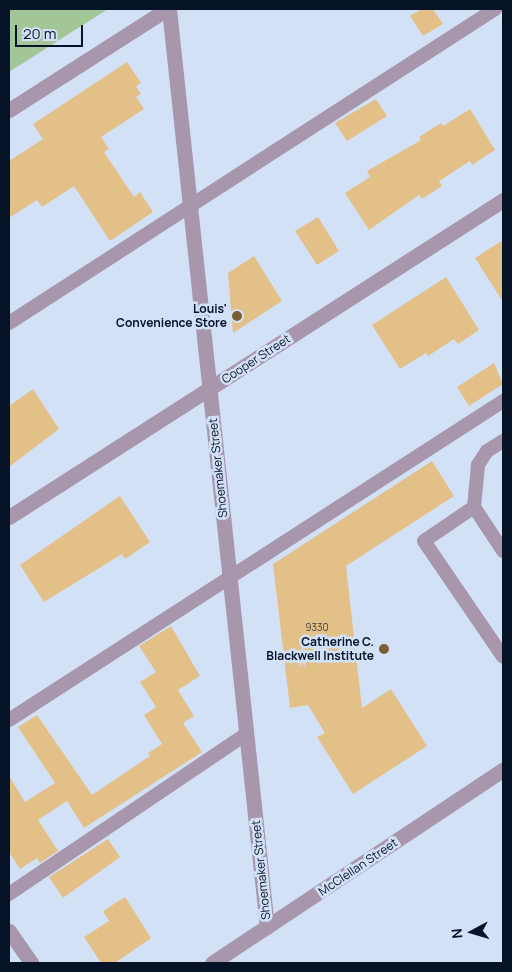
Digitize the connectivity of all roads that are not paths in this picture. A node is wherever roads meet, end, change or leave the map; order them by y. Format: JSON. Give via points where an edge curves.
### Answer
{"nodes":[{"id":1,"x":168,"y":9,"type":"edge"},
{"id":2,"x":495,"y":9,"type":"edge"},
{"id":3,"x":9,"y":110,"type":"edge"},
{"id":4,"x":503,"y":200,"type":"edge"},
{"id":5,"x":190,"y":206,"type":"junction"},
{"id":6,"x":9,"y":323,"type":"edge"},
{"id":7,"x":209,"y":389,"type":"junction"},
{"id":8,"x":503,"y":401,"type":"edge"},
{"id":9,"x":503,"y":441,"type":"edge"},
{"id":10,"x":474,"y":507,"type":"junction"},
{"id":11,"x":9,"y":517,"type":"edge"},
{"id":12,"x":503,"y":550,"type":"edge"},
{"id":13,"x":229,"y":578,"type":"junction"},
{"id":14,"x":503,"y":657,"type":"edge"},
{"id":15,"x":9,"y":720,"type":"edge"},
{"id":16,"x":246,"y":734,"type":"junction"},
{"id":17,"x":503,"y":770,"type":"edge"},
{"id":18,"x":9,"y":894,"type":"edge"},
{"id":19,"x":267,"y":927,"type":"junction"},
{"id":20,"x":9,"y":931,"type":"edge"},
{"id":21,"x":31,"y":963,"type":"edge"},
{"id":22,"x":212,"y":963,"type":"edge"}],
"edges":[{"from":1,"to":3,"type":"street"},
{"from":1,"to":5,"type":"street","name":"Shoemaker Street"},
{"from":2,"to":5,"type":"lane"},
{"from":4,"to":7,"type":"street","name":"Cooper Street"},
{"from":5,"to":6,"type":"lane"},
{"from":5,"to":7,"type":"street","name":"Shoemaker Street"},
{"from":7,"to":11,"type":"street","name":"Cooper Street"},
{"from":7,"to":13,"type":"street","name":"Shoemaker Street"},
{"from":8,"to":13,"type":"lane"},
{"from":9,"to":10,"type":"lane","via":[[487,451],[478,465]]},
{"from":10,"to":12,"type":"lane"},
{"from":10,"to":14,"type":"lane","via":[[424,540]]},
{"from":13,"to":15,"type":"lane"},
{"from":13,"to":16,"type":"street","name":"Shoemaker Street"},
{"from":16,"to":18,"type":"lane"},
{"from":16,"to":19,"type":"street","name":"Shoemaker Street"},
{"from":17,"to":19,"type":"street","name":"McClellan Street"},
{"from":19,"to":22,"type":"street","name":"McClellan Street"},
{"from":20,"to":21,"type":"street"}]}
